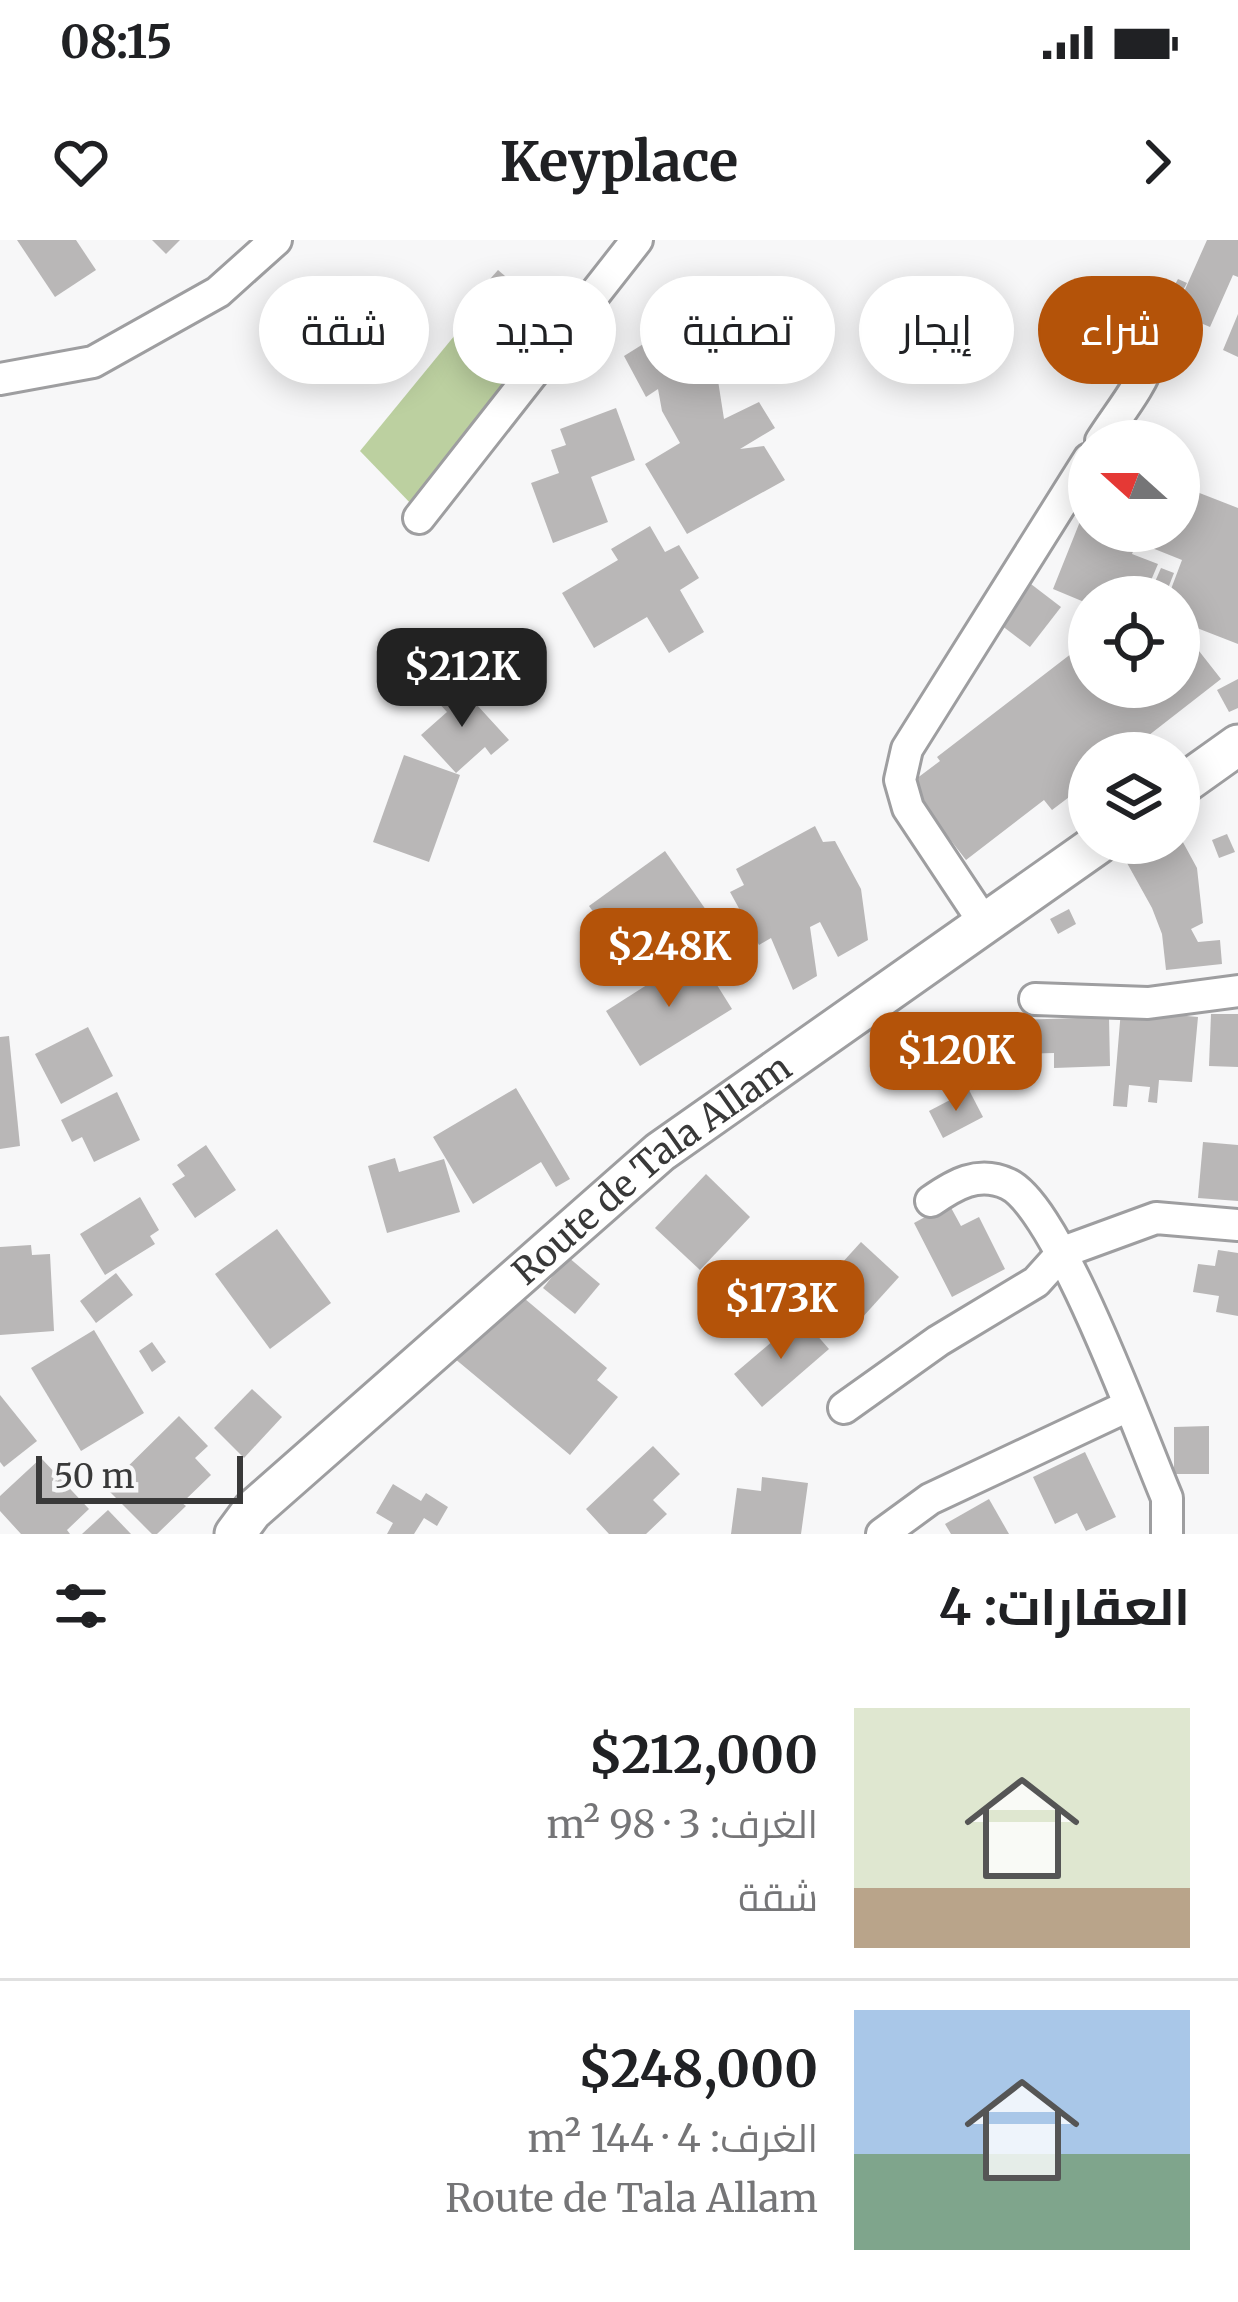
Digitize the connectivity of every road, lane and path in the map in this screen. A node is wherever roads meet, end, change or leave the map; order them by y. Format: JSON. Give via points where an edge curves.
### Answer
{"nodes":[{"id":1,"x":276,"y":240,"type":"edge"},
{"id":2,"x":637,"y":240,"type":"edge"},
{"id":3,"x":0,"y":379,"type":"edge"},
{"id":4,"x":1138,"y":384,"type":"edge"},
{"id":5,"x":1114,"y":420,"type":"edge"},
{"id":6,"x":1068,"y":492,"type":"edge"},
{"id":7,"x":419,"y":518,"type":"dead end"},
{"id":8,"x":1238,"y":745,"type":"edge"},
{"id":9,"x":1200,"y":772,"type":"edge"},
{"id":10,"x":1069,"y":864,"type":"edge"},
{"id":11,"x":985,"y":924,"type":"junction"},
{"id":12,"x":1238,"y":991,"type":"edge"},
{"id":13,"x":1035,"y":999,"type":"dead end"},
{"id":14,"x":931,"y":1201,"type":"dead end"},
{"id":15,"x":1238,"y":1225,"type":"edge"},
{"id":16,"x":1063,"y":1252,"type":"junction"},
{"id":17,"x":1128,"y":1406,"type":"junction"},
{"id":18,"x":844,"y":1408,"type":"dead end"},
{"id":19,"x":235,"y":1534,"type":"edge"},
{"id":20,"x":882,"y":1534,"type":"edge"},
{"id":21,"x":1167,"y":1534,"type":"edge"}],
"edges":[{"from":1,"to":3,"type":"street","via":[[218,292],[93,362]]},
{"from":2,"to":7,"type":"street"},
{"from":4,"to":5,"type":"street"},
{"from":6,"to":11,"type":"street","via":[[907,749],[900,780],[908,808]]},
{"from":8,"to":9,"type":"main road"},
{"from":10,"to":11,"type":"main road","name":"Route de Tala Allam"},
{"from":11,"to":19,"type":"main road","name":"Route de Tala Allam","via":[[660,1152]]},
{"from":12,"to":13,"type":"street","via":[[1148,1003]]},
{"from":14,"to":16,"type":"street","via":[[964,1178],[1006,1183],[1032,1204]]},
{"from":15,"to":16,"type":"street","via":[[1156,1218]]},
{"from":16,"to":17,"type":"street"},
{"from":16,"to":18,"type":"street","via":[[1036,1282]]},
{"from":17,"to":20,"type":"street","via":[[931,1498]]},
{"from":17,"to":21,"type":"street","via":[[1167,1498]]}]}
